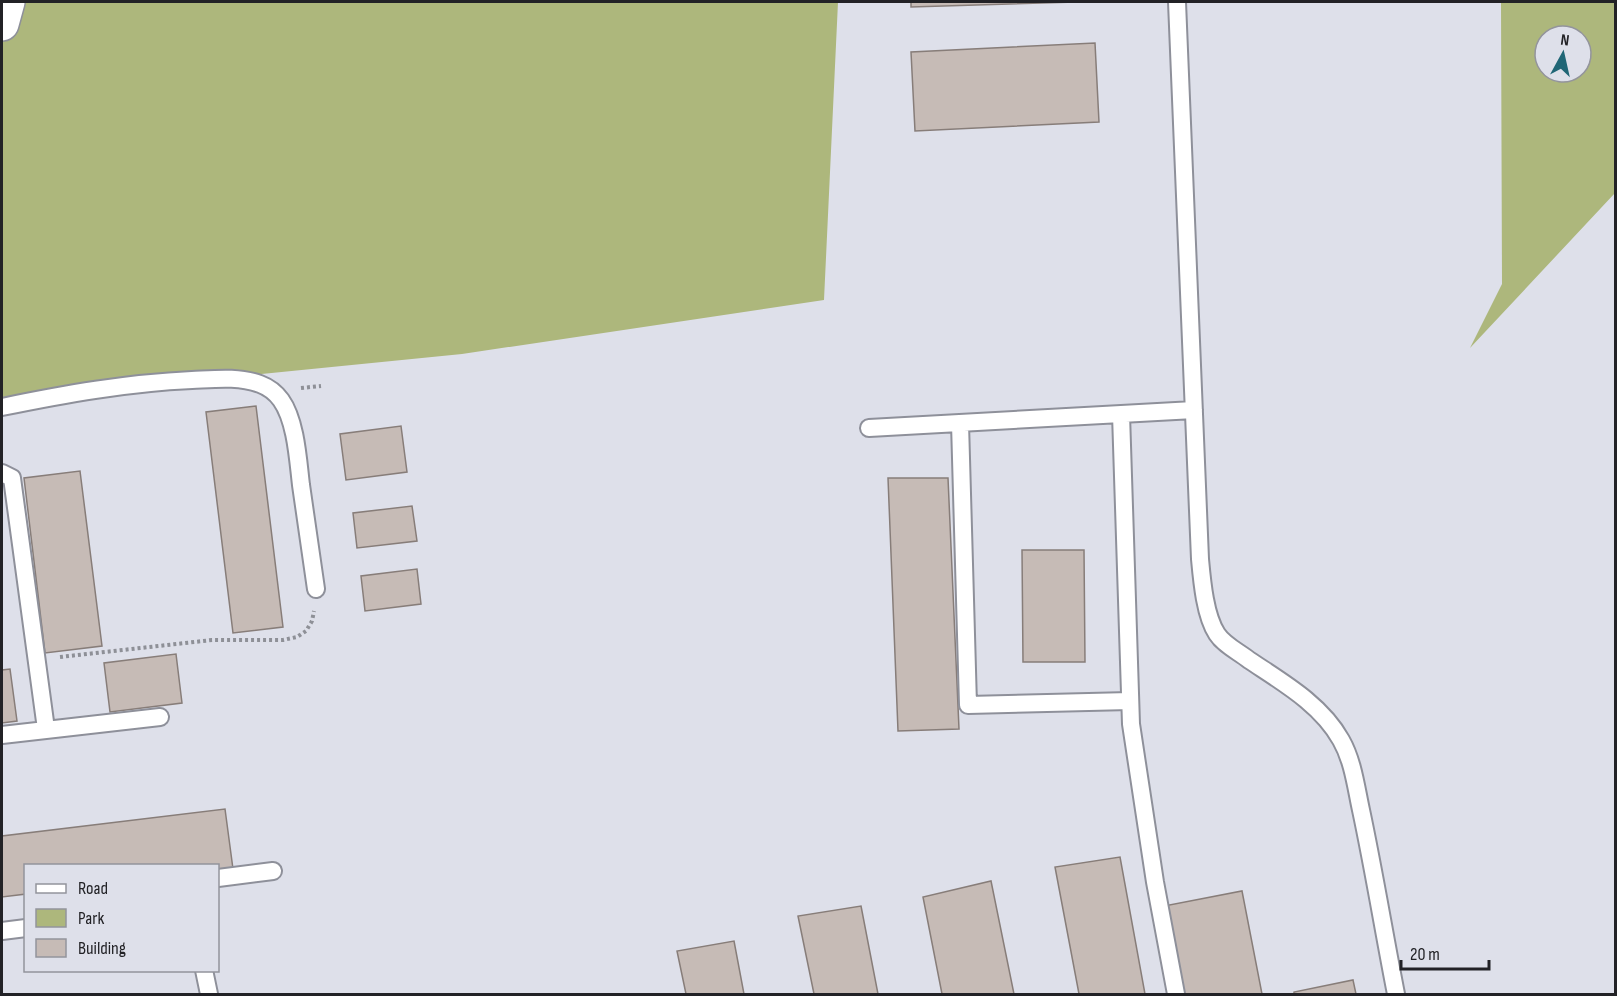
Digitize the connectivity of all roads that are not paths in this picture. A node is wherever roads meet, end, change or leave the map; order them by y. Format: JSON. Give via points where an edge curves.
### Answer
{"nodes":[{"id":1,"x":8,"y":2,"type":"edge"},
{"id":2,"x":1177,"y":2,"type":"edge"},
{"id":3,"x":2,"y":24,"type":"edge"},
{"id":4,"x":2,"y":407,"type":"edge"},
{"id":5,"x":1194,"y":410,"type":"junction"},
{"id":6,"x":1121,"y":414,"type":"junction"},
{"id":7,"x":960,"y":423,"type":"junction"},
{"id":8,"x":869,"y":428,"type":"dead end"},
{"id":9,"x":2,"y":473,"type":"edge"},
{"id":10,"x":316,"y":589,"type":"road end"},
{"id":11,"x":1130,"y":701,"type":"junction"},
{"id":12,"x":160,"y":717,"type":"dead end"},
{"id":13,"x":46,"y":729,"type":"junction"},
{"id":14,"x":2,"y":735,"type":"edge"},
{"id":15,"x":273,"y":871,"type":"dead end"},
{"id":16,"x":219,"y":878,"type":"edge"},
{"id":17,"x":24,"y":928,"type":"edge"},
{"id":18,"x":3,"y":931,"type":"edge"},
{"id":19,"x":204,"y":972,"type":"edge"},
{"id":20,"x":209,"y":994,"type":"edge"},
{"id":21,"x":1176,"y":994,"type":"edge"},
{"id":22,"x":1396,"y":994,"type":"edge"}],
"edges":[{"from":1,"to":3,"type":"main road"},
{"from":2,"to":5,"type":"lane"},
{"from":4,"to":10,"type":"lane","via":[[89,389],[149,382],[217,379],[261,384],[281,401],[293,433]]},
{"from":5,"to":6,"type":"lane"},
{"from":5,"to":22,"type":"lane","via":[[1200,559],[1210,618],[1226,644],[1315,708],[1343,742],[1364,824]]},
{"from":6,"to":7,"type":"lane"},
{"from":6,"to":11,"type":"lane"},
{"from":7,"to":8,"type":"lane"},
{"from":7,"to":11,"type":"lane","via":[[968,705]]},
{"from":9,"to":13,"type":"lane","via":[[12,478]]},
{"from":11,"to":21,"type":"lane","via":[[1155,882]]},
{"from":12,"to":13,"type":"lane"},
{"from":13,"to":14,"type":"lane"},
{"from":15,"to":16,"type":"lane"},
{"from":17,"to":18,"type":"lane"},
{"from":19,"to":20,"type":"lane"}]}
